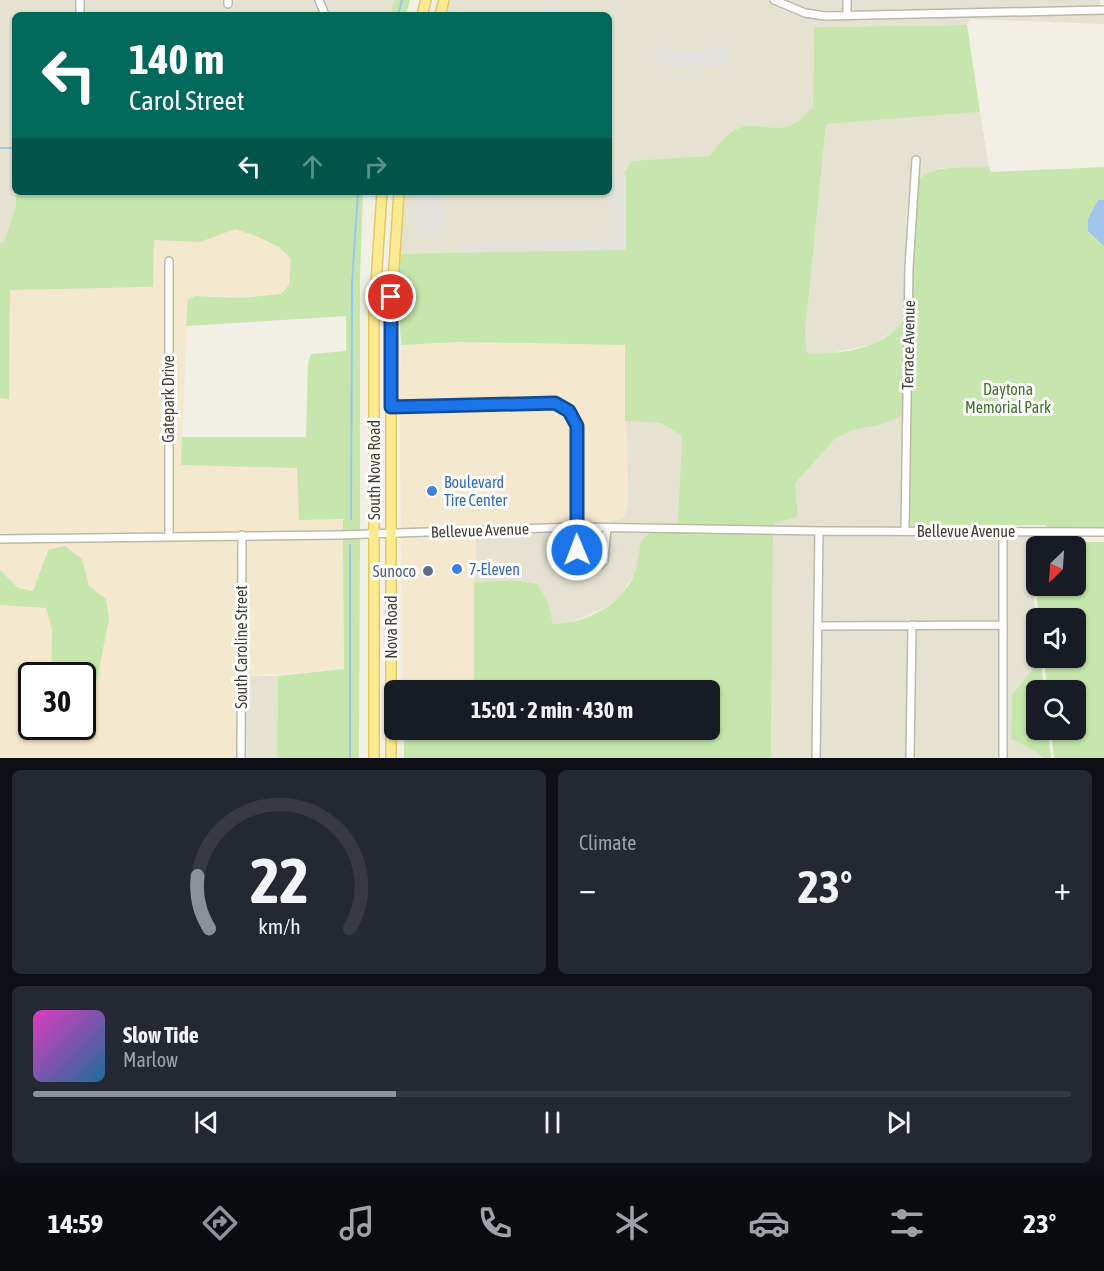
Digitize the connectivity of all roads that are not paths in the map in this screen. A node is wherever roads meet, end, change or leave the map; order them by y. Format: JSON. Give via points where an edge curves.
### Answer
{"nodes":[{"id":1,"x":774,"y":0,"type":"edge"},
{"id":2,"x":848,"y":0,"type":"edge"},
{"id":3,"x":1104,"y":0,"type":"edge"},
{"id":4,"x":1104,"y":10,"type":"edge"},
{"id":5,"x":847,"y":15,"type":"junction"},
{"id":6,"x":916,"y":160,"type":"dead end"},
{"id":7,"x":382,"y":195,"type":"edge"},
{"id":8,"x":399,"y":195,"type":"edge"},
{"id":9,"x":169,"y":261,"type":"dead end"},
{"id":10,"x":391,"y":407,"type":"junction"},
{"id":11,"x":577,"y":527,"type":"junction"},
{"id":12,"x":607,"y":528,"type":"junction"},
{"id":13,"x":819,"y":531,"type":"junction"},
{"id":14,"x":904,"y":531,"type":"junction"},
{"id":15,"x":1003,"y":531,"type":"junction"},
{"id":16,"x":1104,"y":532,"type":"edge"},
{"id":17,"x":374,"y":533,"type":"junction"},
{"id":18,"x":392,"y":533,"type":"junction"},
{"id":19,"x":242,"y":535,"type":"junction"},
{"id":20,"x":169,"y":537,"type":"junction"},
{"id":21,"x":0,"y":539,"type":"edge"},
{"id":22,"x":912,"y":625,"type":"junction"},
{"id":23,"x":1003,"y":625,"type":"junction"},
{"id":24,"x":818,"y":626,"type":"junction"},
{"id":25,"x":241,"y":758,"type":"edge"},
{"id":26,"x":374,"y":758,"type":"edge"},
{"id":27,"x":391,"y":758,"type":"edge"},
{"id":28,"x":816,"y":758,"type":"edge"},
{"id":29,"x":910,"y":758,"type":"edge"},
{"id":30,"x":1003,"y":758,"type":"edge"}],
"edges":[{"from":1,"to":5,"type":"street","via":[[805,13]]},
{"from":2,"to":5,"type":"street"},
{"from":3,"to":4,"type":"street"},
{"from":4,"to":5,"type":"street"},
{"from":6,"to":14,"type":"street","name":"Terrace Avenue","via":[[909,267]]},
{"from":7,"to":17,"type":"main road","name":"South Nova Road","via":[[374,303]]},
{"from":8,"to":10,"type":"main road","name":"South Nova Road","via":[[391,283]]},
{"from":9,"to":20,"type":"street","name":"Gatepark Drive"},
{"from":10,"to":11,"type":"street","via":[[555,403],[569,411],[577,426]]},
{"from":10,"to":18,"type":"main road","name":"South Nova Road"},
{"from":11,"to":12,"type":"street","name":"Bellevue Avenue"},
{"from":11,"to":12,"type":"street","via":[[579,556],[592,566],[604,561]]},
{"from":11,"to":18,"type":"street","name":"Bellevue Avenue"},
{"from":12,"to":13,"type":"street","name":"Bellevue Avenue"},
{"from":13,"to":14,"type":"street","name":"Bellevue Avenue"},
{"from":13,"to":24,"type":"street"},
{"from":14,"to":15,"type":"street","name":"Bellevue Avenue"},
{"from":15,"to":16,"type":"street","name":"Bellevue Avenue"},
{"from":15,"to":23,"type":"street"},
{"from":17,"to":18,"type":"street","name":"Bellevue Avenue"},
{"from":17,"to":19,"type":"street","name":"Bellevue Avenue"},
{"from":17,"to":26,"type":"main road","name":"Nova Road"},
{"from":18,"to":27,"type":"main road","name":"Nova Road"},
{"from":19,"to":20,"type":"street","name":"Bellevue Avenue"},
{"from":19,"to":25,"type":"street","name":"South Caroline Street"},
{"from":20,"to":21,"type":"street","name":"Bellevue Avenue"},
{"from":22,"to":23,"type":"street"},
{"from":22,"to":24,"type":"street"},
{"from":22,"to":29,"type":"street"},
{"from":23,"to":30,"type":"street"},
{"from":24,"to":28,"type":"street"}]}
